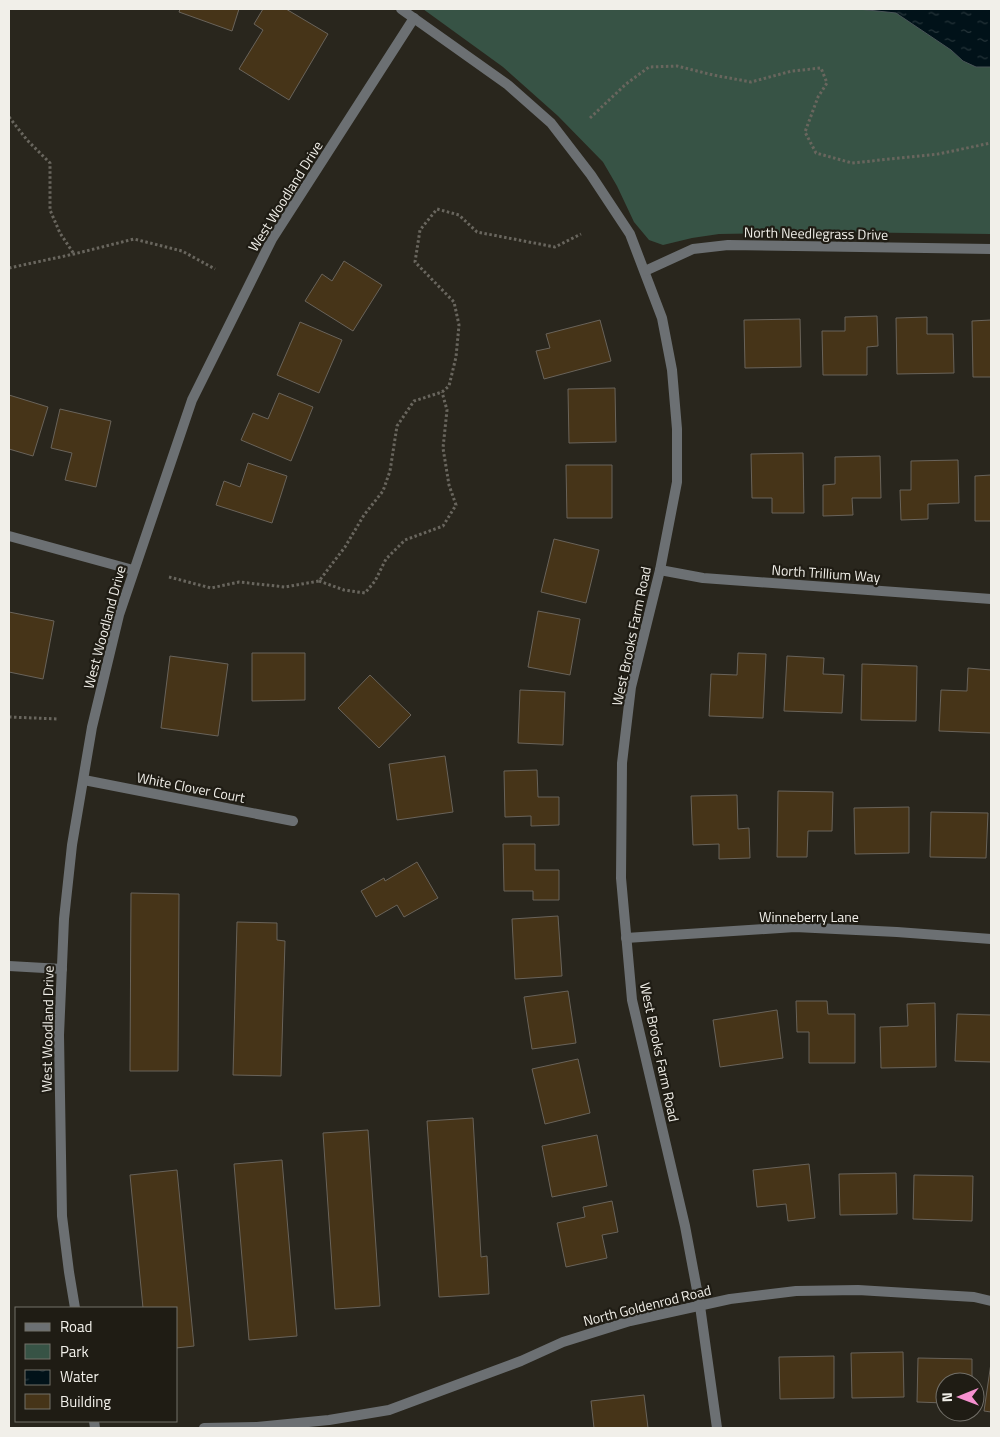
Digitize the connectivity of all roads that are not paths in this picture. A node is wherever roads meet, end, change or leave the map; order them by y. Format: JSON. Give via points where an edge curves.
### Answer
{"nodes":[{"id":1,"x":402,"y":9,"type":"edge"},
{"id":2,"x":414,"y":18,"type":"junction"},
{"id":3,"x":991,"y":249,"type":"edge"},
{"id":4,"x":645,"y":271,"type":"junction"},
{"id":5,"x":9,"y":536,"type":"edge"},
{"id":6,"x":133,"y":570,"type":"junction"},
{"id":7,"x":660,"y":570,"type":"junction"},
{"id":8,"x":991,"y":599,"type":"edge"},
{"id":9,"x":84,"y":780,"type":"junction"},
{"id":10,"x":293,"y":821,"type":"dead end"},
{"id":11,"x":626,"y":938,"type":"junction"},
{"id":12,"x":991,"y":939,"type":"edge"},
{"id":13,"x":9,"y":966,"type":"edge"},
{"id":14,"x":62,"y":970,"type":"junction"},
{"id":15,"x":991,"y":1301,"type":"edge"},
{"id":16,"x":700,"y":1306,"type":"junction"},
{"id":17,"x":75,"y":1307,"type":"edge"},
{"id":18,"x":204,"y":1428,"type":"edge"},
{"id":19,"x":717,"y":1428,"type":"edge"}],
"edges":[{"from":1,"to":2,"type":"street","name":"West Brooks Farm Road"},
{"from":2,"to":4,"type":"street","name":"West Brooks Farm Road","via":[[508,85],[551,123],[630,234]]},
{"from":2,"to":6,"type":"street","name":"West Woodland Drive","via":[[272,239],[192,400]]},
{"from":3,"to":4,"type":"street","name":"North Needlegrass Drive","via":[[728,245],[693,249]]},
{"from":4,"to":7,"type":"street","name":"West Brooks Farm Road","via":[[662,318],[672,370],[677,429],[677,482]]},
{"from":5,"to":6,"type":"street"},
{"from":6,"to":9,"type":"street","name":"West Woodland Drive","via":[[92,727]]},
{"from":7,"to":8,"type":"street","name":"North Trillium Way","via":[[704,578]]},
{"from":7,"to":11,"type":"street","name":"West Brooks Farm Road","via":[[631,687],[622,763],[620,878]]},
{"from":9,"to":10,"type":"street","name":"White Clover Court"},
{"from":9,"to":14,"type":"street","name":"West Woodland Drive","via":[[72,845]]},
{"from":11,"to":12,"type":"street","name":"Winneberry Lane","via":[[796,927]]},
{"from":11,"to":16,"type":"street","name":"West Brooks Farm Road","via":[[632,1000],[685,1226]]},
{"from":13,"to":14,"type":"street"},
{"from":14,"to":17,"type":"street","name":"West Woodland Drive","via":[[59,1035],[62,1216]]},
{"from":15,"to":16,"type":"street","name":"North Goldenrod Road","via":[[858,1290],[796,1291]]},
{"from":16,"to":18,"type":"street","name":"North Goldenrod Road","via":[[630,1321],[563,1342],[389,1410],[329,1420]]},
{"from":16,"to":19,"type":"street","name":"West Brooks Farm Road"}]}
